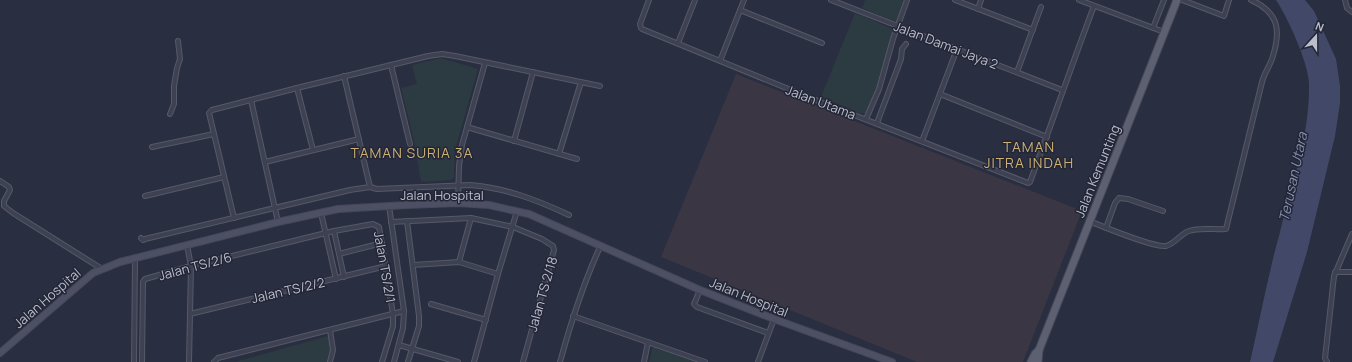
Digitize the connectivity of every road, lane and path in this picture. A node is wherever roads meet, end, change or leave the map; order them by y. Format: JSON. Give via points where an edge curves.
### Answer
{"nodes":[{"id":1,"x":649,"y":0,"type":"edge"},
{"id":2,"x":694,"y":0,"type":"edge"},
{"id":3,"x":744,"y":0,"type":"edge"},
{"id":4,"x":831,"y":0,"type":"edge"},
{"id":5,"x":907,"y":0,"type":"edge"},
{"id":6,"x":955,"y":0,"type":"edge"},
{"id":7,"x":981,"y":0,"type":"edge"},
{"id":8,"x":1079,"y":0,"type":"edge"},
{"id":9,"x":1164,"y":0,"type":"edge"},
{"id":10,"x":1177,"y":0,"type":"edge"},
{"id":11,"x":1182,"y":0,"type":"edge"},
{"id":12,"x":1229,"y":0,"type":"edge"},
{"id":13,"x":1251,"y":0,"type":"edge"},
{"id":14,"x":1345,"y":0,"type":"edge"},
{"id":15,"x":1094,"y":6,"type":"junction"},
{"id":16,"x":1041,"y":7,"type":"dead end"},
{"id":17,"x":978,"y":9,"type":"junction"},
{"id":18,"x":740,"y":10,"type":"junction"},
{"id":19,"x":1352,"y":12,"type":"edge"},
{"id":20,"x":897,"y":26,"type":"junction"},
{"id":21,"x":1153,"y":28,"type":"junction"},
{"id":22,"x":1033,"y":30,"type":"junction"},
{"id":23,"x":1164,"y":32,"type":"junction"},
{"id":24,"x":178,"y":41,"type":"dead end"},
{"id":25,"x":678,"y":43,"type":"junction"},
{"id":26,"x":822,"y":43,"type":"dead end"},
{"id":27,"x":906,"y":44,"type":"dead end"},
{"id":28,"x":957,"y":49,"type":"junction"},
{"id":29,"x":720,"y":61,"type":"junction"},
{"id":30,"x":485,"y":63,"type":"junction"},
{"id":31,"x":391,"y":65,"type":"junction"},
{"id":32,"x":533,"y":72,"type":"junction"},
{"id":33,"x":1017,"y":72,"type":"junction"},
{"id":34,"x":344,"y":76,"type":"junction"},
{"id":35,"x":581,"y":82,"type":"junction"},
{"id":36,"x":600,"y":86,"type":"dead end"},
{"id":37,"x":297,"y":88,"type":"junction"},
{"id":38,"x":879,"y":89,"type":"junction"},
{"id":39,"x":1062,"y":90,"type":"junction"},
{"id":40,"x":889,"y":93,"type":"junction"},
{"id":41,"x":940,"y":94,"type":"junction"},
{"id":42,"x":251,"y":100,"type":"junction"},
{"id":43,"x":170,"y":114,"type":"dead end"},
{"id":44,"x":866,"y":119,"type":"junction"},
{"id":45,"x":877,"y":124,"type":"junction"},
{"id":46,"x":467,"y":127,"type":"junction"},
{"id":47,"x":214,"y":134,"type":"junction"},
{"id":48,"x":1047,"y":137,"type":"junction"},
{"id":49,"x":359,"y":139,"type":"junction"},
{"id":50,"x":514,"y":141,"type":"junction"},
{"id":51,"x":922,"y":141,"type":"junction"},
{"id":52,"x":410,"y":144,"type":"dead end"},
{"id":53,"x":152,"y":147,"type":"dead end"},
{"id":54,"x":313,"y":150,"type":"junction"},
{"id":55,"x":559,"y":154,"type":"junction"},
{"id":56,"x":577,"y":159,"type":"dead end"},
{"id":57,"x":265,"y":162,"type":"junction"},
{"id":58,"x":224,"y":177,"type":"junction"},
{"id":59,"x":0,"y":180,"type":"edge"},
{"id":60,"x":458,"y":185,"type":"junction"},
{"id":61,"x":370,"y":187,"type":"junction"},
{"id":62,"x":145,"y":196,"type":"dead end"},
{"id":63,"x":458,"y":203,"type":"junction"},
{"id":64,"x":389,"y":206,"type":"junction"},
{"id":65,"x":275,"y":209,"type":"junction"},
{"id":66,"x":517,"y":211,"type":"junction"},
{"id":67,"x":1163,"y":211,"type":"dead end"},
{"id":68,"x":321,"y":213,"type":"junction"},
{"id":69,"x":569,"y":215,"type":"dead end"},
{"id":70,"x":234,"y":218,"type":"junction"},
{"id":71,"x":471,"y":218,"type":"junction"},
{"id":72,"x":407,"y":221,"type":"junction"},
{"id":73,"x":1089,"y":221,"type":"junction"},
{"id":74,"x":278,"y":222,"type":"junction"},
{"id":75,"x":391,"y":222,"type":"junction"},
{"id":76,"x":513,"y":227,"type":"junction"},
{"id":77,"x":1106,"y":228,"type":"junction"},
{"id":78,"x":334,"y":231,"type":"junction"},
{"id":79,"x":326,"y":233,"type":"junction"},
{"id":80,"x":1352,"y":234,"type":"edge"},
{"id":81,"x":141,"y":238,"type":"dead end"},
{"id":82,"x":382,"y":243,"type":"junction"},
{"id":83,"x":187,"y":245,"type":"junction"},
{"id":84,"x":600,"y":246,"type":"junction"},
{"id":85,"x":339,"y":254,"type":"junction"},
{"id":86,"x":135,"y":259,"type":"junction"},
{"id":87,"x":459,"y":262,"type":"junction"},
{"id":88,"x":413,"y":265,"type":"junction"},
{"id":89,"x":191,"y":266,"type":"junction"},
{"id":90,"x":386,"y":266,"type":"junction"},
{"id":91,"x":102,"y":270,"type":"junction"},
{"id":92,"x":1335,"y":272,"type":"junction"},
{"id":93,"x":1352,"y":272,"type":"edge"},
{"id":94,"x":498,"y":274,"type":"junction"},
{"id":95,"x":344,"y":277,"type":"junction"},
{"id":96,"x":336,"y":279,"type":"junction"},
{"id":97,"x":700,"y":290,"type":"junction"},
{"id":98,"x":431,"y":304,"type":"dead end"},
{"id":99,"x":404,"y":311,"type":"junction"},
{"id":100,"x":190,"y":314,"type":"junction"},
{"id":101,"x":393,"y":314,"type":"junction"},
{"id":102,"x":573,"y":316,"type":"junction"},
{"id":103,"x":774,"y":319,"type":"junction"},
{"id":104,"x":486,"y":320,"type":"junction"},
{"id":105,"x":330,"y":330,"type":"junction"},
{"id":106,"x":768,"y":333,"type":"junction"},
{"id":107,"x":648,"y":342,"type":"junction"},
{"id":108,"x":399,"y":345,"type":"junction"},
{"id":109,"x":412,"y":349,"type":"junction"},
{"id":110,"x":1039,"y":350,"type":"junction"},
{"id":111,"x":0,"y":353,"type":"edge"},
{"id":112,"x":883,"y":361,"type":"edge"},
{"id":113,"x":134,"y":362,"type":"edge"},
{"id":114,"x":142,"y":362,"type":"edge"},
{"id":115,"x":189,"y":362,"type":"edge"},
{"id":116,"x":214,"y":362,"type":"edge"},
{"id":117,"x":330,"y":362,"type":"edge"},
{"id":118,"x":382,"y":362,"type":"edge"},
{"id":119,"x":394,"y":362,"type":"edge"},
{"id":120,"x":408,"y":362,"type":"edge"},
{"id":121,"x":458,"y":362,"type":"edge"},
{"id":122,"x":474,"y":362,"type":"edge"},
{"id":123,"x":523,"y":362,"type":"edge"},
{"id":124,"x":560,"y":362,"type":"edge"},
{"id":125,"x":644,"y":362,"type":"edge"},
{"id":126,"x":705,"y":362,"type":"edge"},
{"id":127,"x":758,"y":362,"type":"edge"},
{"id":128,"x":892,"y":362,"type":"edge"},
{"id":129,"x":1031,"y":362,"type":"edge"},
{"id":130,"x":1038,"y":362,"type":"edge"},
{"id":131,"x":1327,"y":362,"type":"edge"}],
"edges":[{"from":1,"to":25,"type":"street","name":"Jalan Utama","via":[[640,28]]},
{"from":2,"to":25,"type":"street"},
{"from":3,"to":18,"type":"street"},
{"from":4,"to":20,"type":"street","name":"Jalan Damai Jaya 2"},
{"from":5,"to":20,"type":"street"},
{"from":6,"to":17,"type":"street"},
{"from":7,"to":17,"type":"street"},
{"from":8,"to":15,"type":"street"},
{"from":9,"to":21,"type":"street"},
{"from":10,"to":23,"type":"main road","name":"Jalan Kemunting"},
{"from":11,"to":12,"type":"street","via":[[1224,16]]},
{"from":13,"to":77,"type":"street","via":[[1268,11],[1277,27],[1278,38],[1262,82],[1226,229],[1188,231],[1174,242],[1161,246]]},
{"from":14,"to":19,"type":"street","via":[[1347,8]]},
{"from":15,"to":21,"type":"street"},
{"from":15,"to":39,"type":"street"},
{"from":16,"to":22,"type":"street"},
{"from":17,"to":22,"type":"street"},
{"from":18,"to":26,"type":"street"},
{"from":18,"to":29,"type":"street"},
{"from":20,"to":28,"type":"street","name":"Jalan Damai Jaya 2"},
{"from":20,"to":38,"type":"street"},
{"from":21,"to":23,"type":"street"},
{"from":22,"to":33,"type":"street"},
{"from":23,"to":73,"type":"main road","name":"Jalan Kemunting"},
{"from":24,"to":43,"type":"street","via":[[180,59],[174,86],[174,104]]},
{"from":25,"to":29,"type":"street","name":"Jalan Utama"},
{"from":27,"to":40,"type":"street"},
{"from":28,"to":33,"type":"street","name":"Jalan Damai Jaya 2"},
{"from":28,"to":41,"type":"street"},
{"from":29,"to":44,"type":"street","name":"Jalan Utama"},
{"from":30,"to":31,"type":"street","via":[[442,54]]},
{"from":30,"to":32,"type":"street"},
{"from":30,"to":46,"type":"street"},
{"from":31,"to":34,"type":"street"},
{"from":31,"to":52,"type":"street"},
{"from":32,"to":35,"type":"street"},
{"from":32,"to":50,"type":"street"},
{"from":33,"to":39,"type":"street","name":"Jalan Damai Jaya 2"},
{"from":34,"to":37,"type":"street"},
{"from":34,"to":49,"type":"street"},
{"from":35,"to":36,"type":"street"},
{"from":35,"to":55,"type":"street"},
{"from":37,"to":42,"type":"street"},
{"from":37,"to":54,"type":"street"},
{"from":38,"to":40,"type":"street"},
{"from":38,"to":44,"type":"street"},
{"from":39,"to":48,"type":"street"},
{"from":40,"to":45,"type":"street"},
{"from":41,"to":48,"type":"street"},
{"from":41,"to":51,"type":"street"},
{"from":42,"to":47,"type":"street","via":[[209,111]]},
{"from":42,"to":57,"type":"street"},
{"from":44,"to":45,"type":"street","name":"Jalan Utama"},
{"from":45,"to":51,"type":"street","name":"Jalan Utama"},
{"from":46,"to":50,"type":"street"},
{"from":46,"to":60,"type":"street","via":[[460,158]]},
{"from":47,"to":53,"type":"street"},
{"from":47,"to":58,"type":"street"},
{"from":48,"to":51,"type":"street","name":"Jalan Utama","via":[[1030,182]]},
{"from":49,"to":54,"type":"street"},
{"from":49,"to":61,"type":"street"},
{"from":50,"to":55,"type":"street"},
{"from":54,"to":57,"type":"street"},
{"from":55,"to":56,"type":"street"},
{"from":57,"to":65,"type":"street"},
{"from":58,"to":62,"type":"street"},
{"from":58,"to":70,"type":"street"},
{"from":59,"to":91,"type":"street","via":[[10,187],[4,206]]},
{"from":60,"to":61,"type":"street","via":[[377,189]]},
{"from":60,"to":63,"type":"street"},
{"from":60,"to":69,"type":"street","via":[[484,186],[514,193]]},
{"from":61,"to":65,"type":"street"},
{"from":63,"to":64,"type":"street","name":"Jalan Hospital"},
{"from":63,"to":66,"type":"street","name":"Jalan Hospital"},
{"from":64,"to":68,"type":"street","name":"Jalan Hospital","via":[[348,208]]},
{"from":64,"to":75,"type":"street"},
{"from":65,"to":70,"type":"street"},
{"from":65,"to":74,"type":"street"},
{"from":66,"to":76,"type":"street"},
{"from":66,"to":84,"type":"street","name":"Jalan Hospital"},
{"from":67,"to":77,"type":"street","via":[[1119,198]]},
{"from":68,"to":74,"type":"street","name":"Jalan Hospital"},
{"from":68,"to":79,"type":"street"},
{"from":70,"to":81,"type":"street","via":[[143,240]]},
{"from":71,"to":72,"type":"street"},
{"from":71,"to":76,"type":"street"},
{"from":71,"to":87,"type":"street"},
{"from":72,"to":75,"type":"street"},
{"from":72,"to":88,"type":"street"},
{"from":73,"to":77,"type":"street"},
{"from":73,"to":110,"type":"main road","name":"Jalan Kemunting"},
{"from":74,"to":83,"type":"street","name":"Jalan Hospital"},
{"from":75,"to":99,"type":"street"},
{"from":76,"to":94,"type":"street"},
{"from":76,"to":123,"type":"street","name":"Jalan TS 2/18","via":[[542,239],[554,248]]},
{"from":78,"to":79,"type":"street","name":"Jalan TS/2/1"},
{"from":78,"to":82,"type":"street","name":"Jalan TS/2/1","via":[[373,224],[379,227]]},
{"from":78,"to":85,"type":"street"},
{"from":79,"to":89,"type":"street","name":"Jalan TS/2/6"},
{"from":79,"to":96,"type":"street"},
{"from":80,"to":92,"type":"street"},
{"from":82,"to":85,"type":"street"},
{"from":82,"to":90,"type":"street","name":"Jalan TS/2/1"},
{"from":83,"to":86,"type":"street","name":"Jalan Hospital"},
{"from":83,"to":89,"type":"street"},
{"from":84,"to":97,"type":"street","name":"Jalan Hospital"},
{"from":84,"to":102,"type":"street"},
{"from":85,"to":95,"type":"street"},
{"from":86,"to":91,"type":"street","name":"Jalan Hospital"},
{"from":86,"to":113,"type":"street"},
{"from":87,"to":88,"type":"street"},
{"from":87,"to":94,"type":"street"},
{"from":88,"to":109,"type":"street","via":[[419,326]]},
{"from":89,"to":100,"type":"street"},
{"from":89,"to":114,"type":"street","name":"Jalan TS/2/6","via":[[144,280]]},
{"from":90,"to":95,"type":"street","name":"Jalan TS/2/2"},
{"from":90,"to":101,"type":"street","name":"Jalan TS/2/1"},
{"from":91,"to":111,"type":"street","name":"Jalan Hospital","via":[[90,275]]},
{"from":92,"to":93,"type":"street"},
{"from":92,"to":131,"type":"street","via":[[1325,358]]},
{"from":94,"to":104,"type":"street"},
{"from":95,"to":96,"type":"street","name":"Jalan TS/2/2"},
{"from":96,"to":100,"type":"street","name":"Jalan TS/2/2"},
{"from":97,"to":103,"type":"street","name":"Jalan Hospital"},
{"from":97,"to":106,"type":"street","via":[[694,304],[697,307]]},
{"from":98,"to":104,"type":"street"},
{"from":99,"to":101,"type":"street"},
{"from":99,"to":108,"type":"street"},
{"from":100,"to":115,"type":"street"},
{"from":101,"to":105,"type":"street"},
{"from":101,"to":118,"type":"street","via":[[393,326]]},
{"from":102,"to":107,"type":"street"},
{"from":102,"to":124,"type":"street"},
{"from":103,"to":106,"type":"street"},
{"from":103,"to":112,"type":"street","name":"Jalan Hospital"},
{"from":104,"to":122,"type":"street"},
{"from":105,"to":116,"type":"street","via":[[218,358]]},
{"from":105,"to":117,"type":"street","via":[[333,350]]},
{"from":106,"to":127,"type":"street"},
{"from":107,"to":125,"type":"street"},
{"from":107,"to":126,"type":"street"},
{"from":108,"to":109,"type":"street"},
{"from":108,"to":119,"type":"street"},
{"from":109,"to":120,"type":"street"},
{"from":109,"to":121,"type":"street"},
{"from":110,"to":129,"type":"main road","name":"Jalan Kemunting"},
{"from":110,"to":130,"type":"main road","name":"Jalan Kemunting"},
{"from":112,"to":128,"type":"street","name":"Jalan Hospital"}]}
